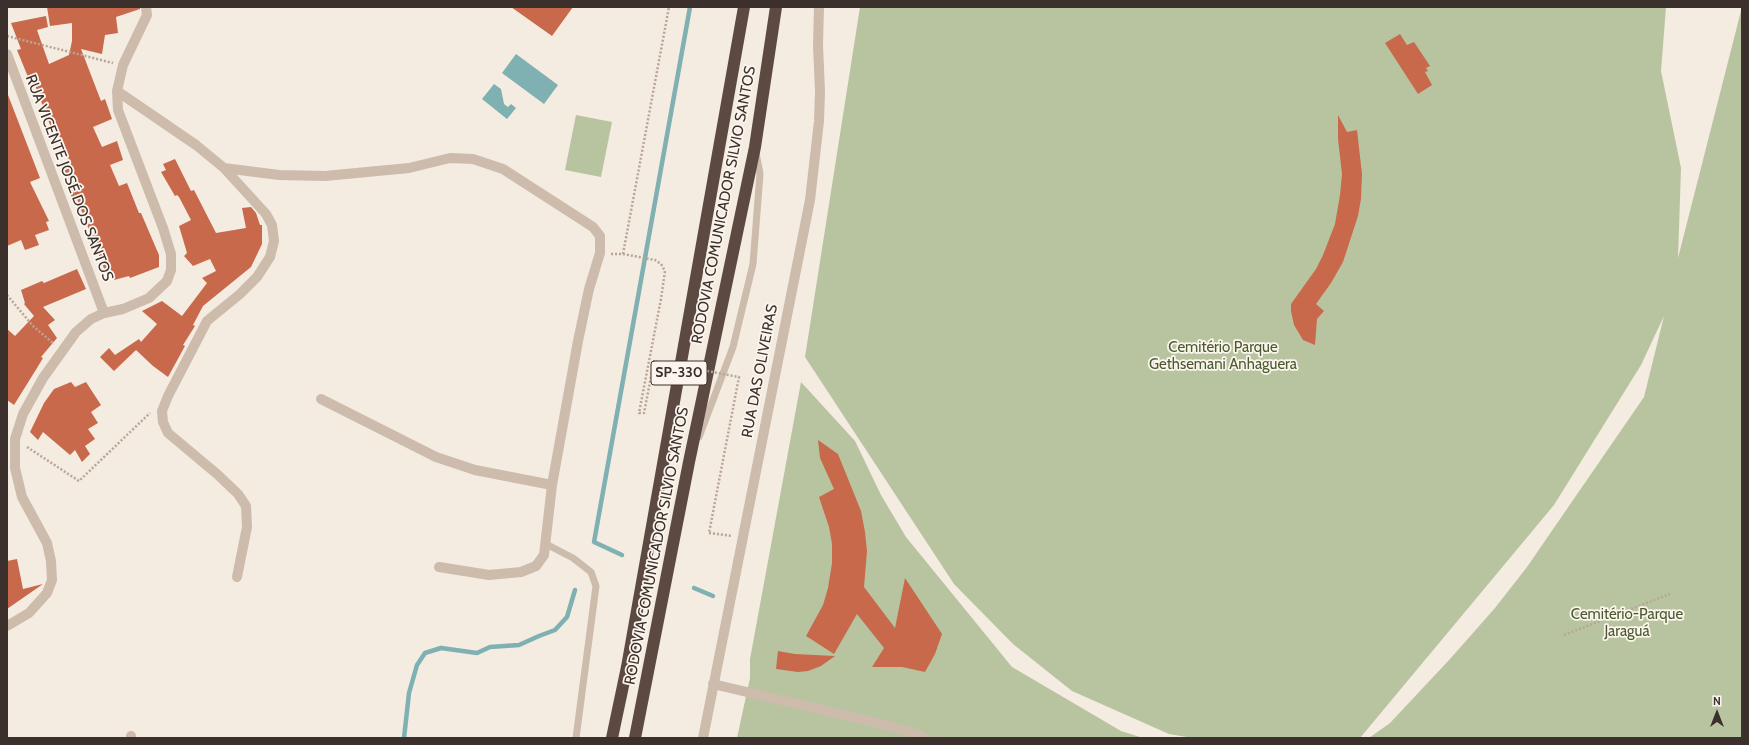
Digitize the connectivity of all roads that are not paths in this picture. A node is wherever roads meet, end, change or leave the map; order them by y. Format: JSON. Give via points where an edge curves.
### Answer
{"nodes":[{"id":1,"x":146,"y":7,"type":"edge"},
{"id":2,"x":744,"y":7,"type":"edge"},
{"id":3,"x":776,"y":7,"type":"edge"},
{"id":4,"x":819,"y":7,"type":"edge"},
{"id":5,"x":7,"y":54,"type":"edge"},
{"id":6,"x":117,"y":91,"type":"junction"},
{"id":7,"x":755,"y":146,"type":"junction"},
{"id":8,"x":224,"y":168,"type":"junction"},
{"id":9,"x":104,"y":313,"type":"junction"},
{"id":10,"x":321,"y":400,"type":"dead end"},
{"id":11,"x":690,"y":462,"type":"junction"},
{"id":12,"x":552,"y":485,"type":"junction"},
{"id":13,"x":546,"y":544,"type":"junction"},
{"id":14,"x":439,"y":567,"type":"dead end"},
{"id":15,"x":237,"y":577,"type":"dead end"},
{"id":16,"x":7,"y":626,"type":"edge"},
{"id":17,"x":713,"y":684,"type":"junction"},
{"id":18,"x":576,"y":738,"type":"edge"},
{"id":19,"x":612,"y":738,"type":"edge"},
{"id":20,"x":635,"y":738,"type":"edge"},
{"id":21,"x":704,"y":738,"type":"edge"},
{"id":22,"x":925,"y":738,"type":"edge"}],
"edges":[{"from":1,"to":6,"type":"street","via":[[147,15],[123,65]]},
{"from":2,"to":19,"type":"highway","name":"RODOVIA COMUNICADOR SILVIO SANTOS","number":"SP-330","via":[[627,667]]},
{"from":3,"to":7,"type":"highway","name":"RODOVIA COMUNICADOR SILVIO SANTOS","number":"SP-330"},
{"from":4,"to":17,"type":"street","name":"RUA DAS OLIVEIRAS","via":[[820,106],[810,200]]},
{"from":5,"to":9,"type":"street","name":"RUA VICENTE JOSÉ DOS SANTOS"},
{"from":6,"to":8,"type":"street","via":[[196,145]]},
{"from":6,"to":9,"type":"street","via":[[118,110],[171,254],[171,270],[167,281],[149,298],[123,309]]},
{"from":7,"to":11,"type":"highway","name":"RODOVIA COMUNICADOR SILVIO SANTOS","number":"SP-330"},
{"from":7,"to":11,"type":"lane","via":[[760,174],[753,264],[734,347]]},
{"from":8,"to":12,"type":"street","via":[[279,175],[325,176],[409,168],[450,158],[473,159],[503,169],[593,227],[600,236],[600,253],[578,341]]},
{"from":8,"to":15,"type":"street","via":[[266,214],[272,225],[274,241],[270,257],[240,294],[208,321],[162,411],[168,433],[218,474],[246,506],[247,527]]},
{"from":9,"to":16,"type":"street","via":[[91,319],[76,332],[43,378],[23,414],[15,439],[15,468],[22,497],[47,543],[52,580],[47,593],[29,612]]},
{"from":10,"to":12,"type":"street","via":[[436,457],[475,470]]},
{"from":11,"to":20,"type":"highway","name":"RODOVIA COMUNICADOR SILVIO SANTOS","number":"SP-330"},
{"from":12,"to":13,"type":"street"},
{"from":13,"to":14,"type":"street","via":[[544,555],[536,566],[521,572],[489,575]]},
{"from":13,"to":18,"type":"lane","via":[[573,558],[591,572],[596,586]]},
{"from":17,"to":21,"type":"street","name":"RUA DAS OLIVEIRAS"},
{"from":17,"to":22,"type":"street","via":[[886,725]]}]}
